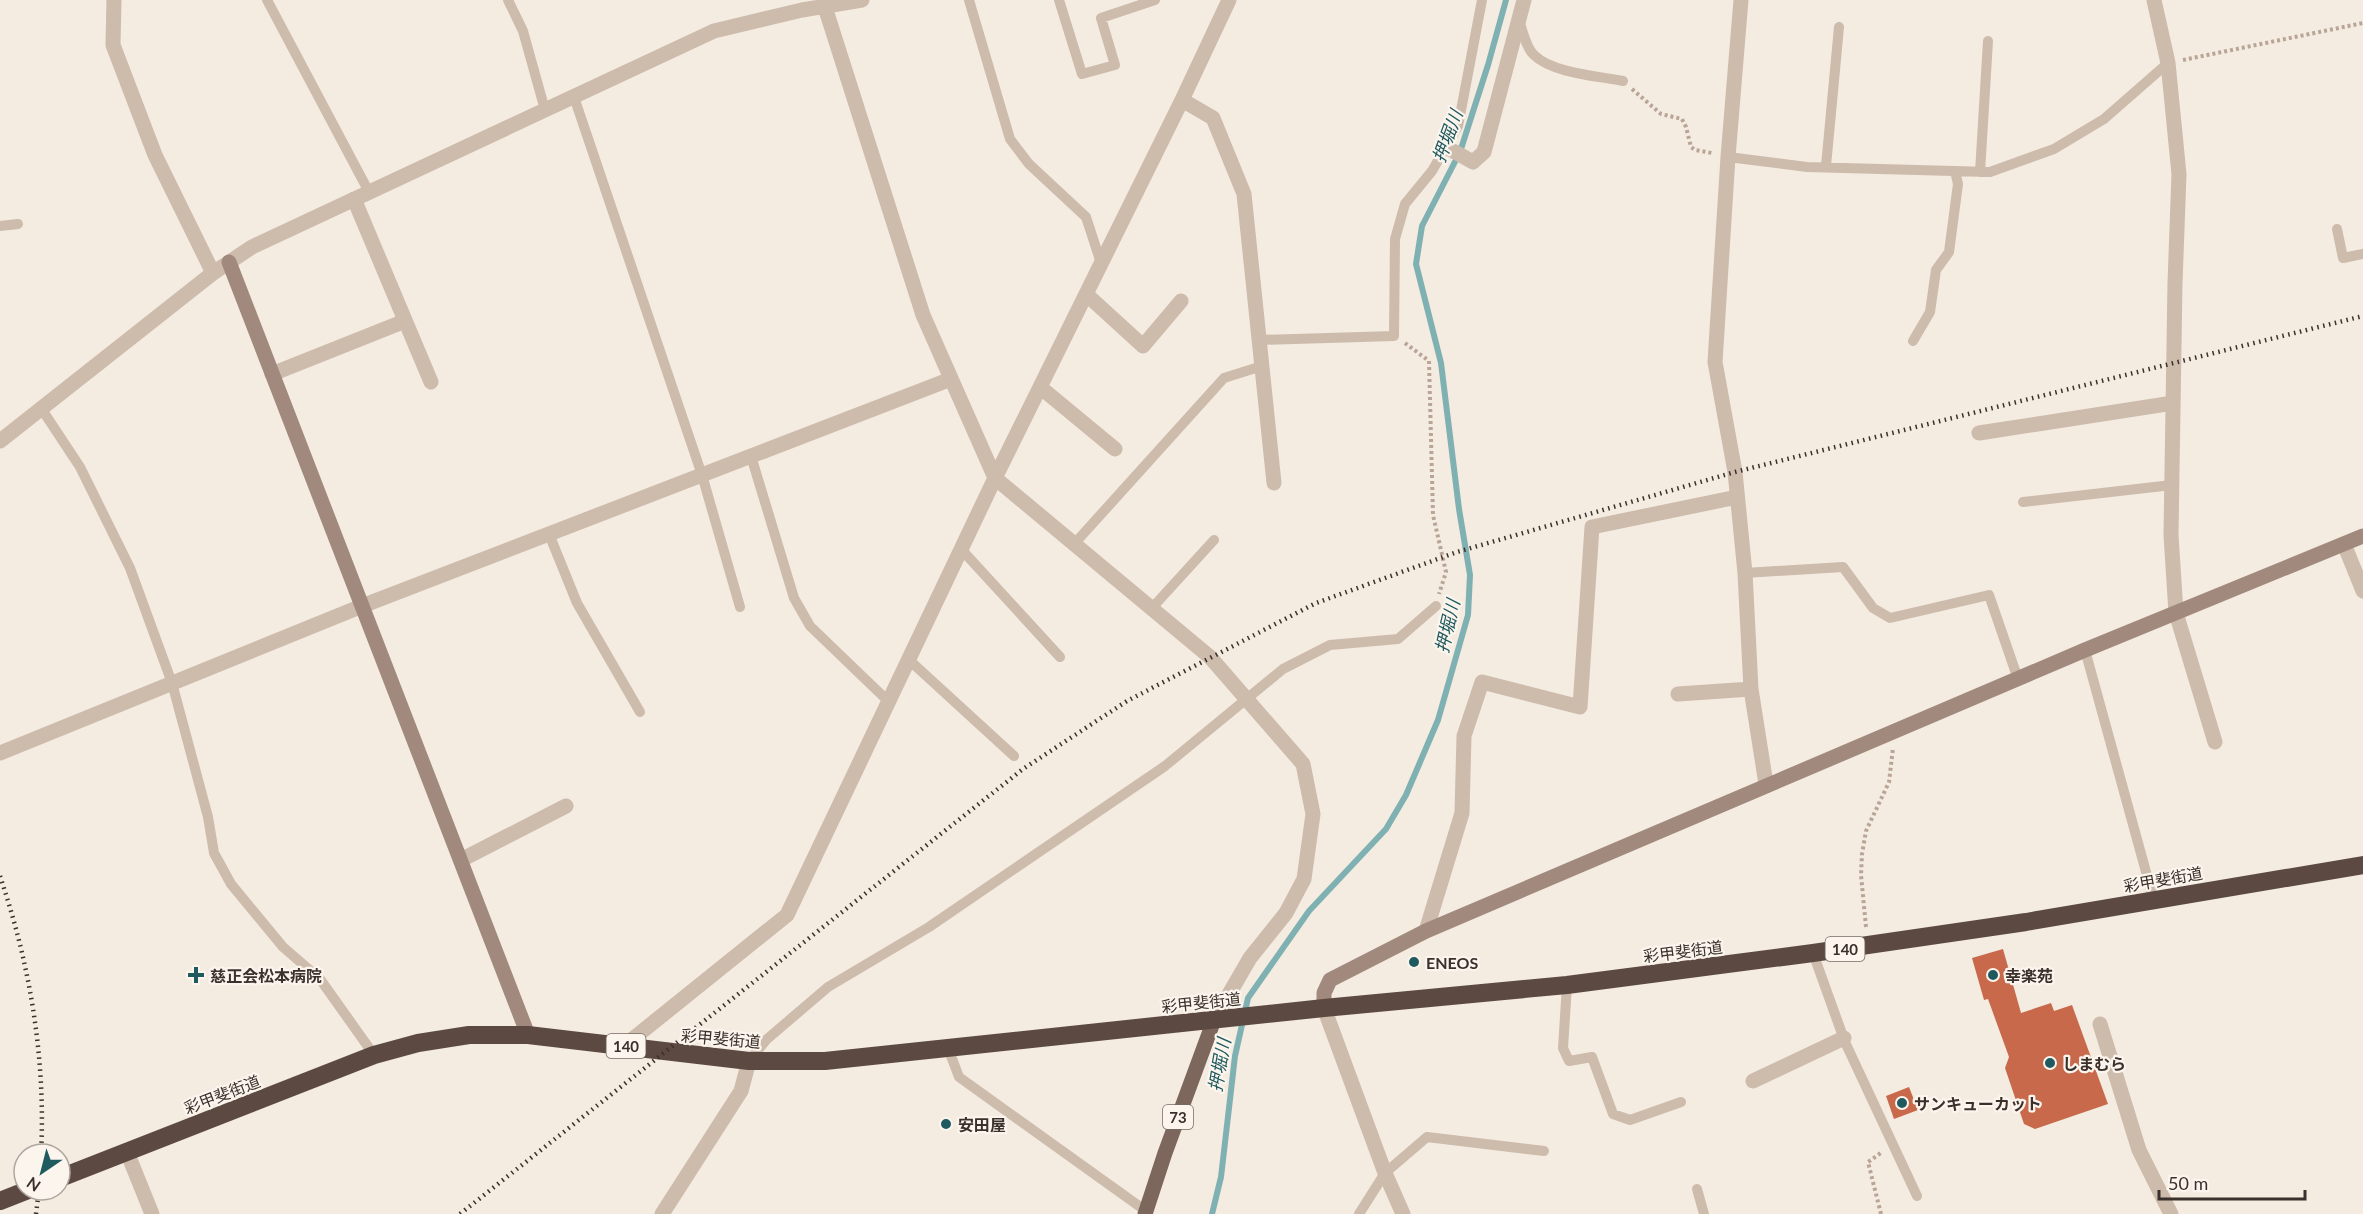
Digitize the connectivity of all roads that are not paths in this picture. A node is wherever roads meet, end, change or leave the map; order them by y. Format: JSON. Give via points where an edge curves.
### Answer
{"nodes":[{"id":1,"x":114,"y":0,"type":"edge"},
{"id":2,"x":267,"y":0,"type":"edge"},
{"id":3,"x":508,"y":0,"type":"edge"},
{"id":4,"x":862,"y":0,"type":"edge"},
{"id":5,"x":969,"y":0,"type":"edge"},
{"id":6,"x":1059,"y":0,"type":"edge"},
{"id":7,"x":1155,"y":0,"type":"edge"},
{"id":8,"x":1229,"y":0,"type":"edge"},
{"id":9,"x":1482,"y":0,"type":"edge"},
{"id":10,"x":1524,"y":0,"type":"edge"},
{"id":11,"x":1741,"y":0,"type":"edge"},
{"id":12,"x":2154,"y":0,"type":"edge"},
{"id":13,"x":801,"y":5,"type":"edge"},
{"id":14,"x":825,"y":7,"type":"junction"},
{"id":15,"x":1519,"y":21,"type":"junction"},
{"id":16,"x":1839,"y":27,"type":"dead end"},
{"id":17,"x":1988,"y":41,"type":"dead end"},
{"id":18,"x":2168,"y":63,"type":"junction"},
{"id":19,"x":1623,"y":81,"type":"road end"},
{"id":20,"x":574,"y":97,"type":"junction"},
{"id":21,"x":1182,"y":100,"type":"junction"},
{"id":22,"x":545,"y":110,"type":"junction"},
{"id":23,"x":1446,"y":148,"type":"junction"},
{"id":24,"x":1728,"y":157,"type":"junction"},
{"id":25,"x":1826,"y":166,"type":"junction"},
{"id":26,"x":1955,"y":171,"type":"junction"},
{"id":27,"x":1980,"y":172,"type":"junction"},
{"id":28,"x":369,"y":192,"type":"junction"},
{"id":29,"x":354,"y":200,"type":"junction"},
{"id":30,"x":18,"y":224,"type":"dead end"},
{"id":31,"x":0,"y":226,"type":"edge"},
{"id":32,"x":2337,"y":229,"type":"dead end"},
{"id":33,"x":2363,"y":254,"type":"edge"},
{"id":34,"x":229,"y":262,"type":"junction"},
{"id":35,"x":1101,"y":263,"type":"junction"},
{"id":36,"x":213,"y":273,"type":"junction"},
{"id":37,"x":1086,"y":294,"type":"junction"},
{"id":38,"x":1181,"y":301,"type":"dead end"},
{"id":39,"x":405,"y":321,"type":"junction"},
{"id":40,"x":1259,"y":340,"type":"junction"},
{"id":41,"x":1913,"y":341,"type":"dead end"},
{"id":42,"x":1262,"y":366,"type":"junction"},
{"id":43,"x":272,"y":374,"type":"junction"},
{"id":44,"x":951,"y":379,"type":"junction"},
{"id":45,"x":431,"y":382,"type":"dead end"},
{"id":46,"x":1040,"y":387,"type":"junction"},
{"id":47,"x":2174,"y":404,"type":"junction"},
{"id":48,"x":41,"y":408,"type":"junction"},
{"id":49,"x":1979,"y":433,"type":"dead end"},
{"id":50,"x":0,"y":441,"type":"edge"},
{"id":51,"x":1115,"y":449,"type":"dead end"},
{"id":52,"x":751,"y":456,"type":"junction"},
{"id":53,"x":702,"y":476,"type":"junction"},
{"id":54,"x":995,"y":478,"type":"junction"},
{"id":55,"x":1274,"y":483,"type":"dead end"},
{"id":56,"x":2172,"y":485,"type":"junction"},
{"id":57,"x":1737,"y":496,"type":"junction"},
{"id":58,"x":2023,"y":502,"type":"dead end"},
{"id":59,"x":549,"y":534,"type":"junction"},
{"id":60,"x":2363,"y":536,"type":"edge"},
{"id":61,"x":1215,"y":540,"type":"dead end"},
{"id":62,"x":1075,"y":543,"type":"junction"},
{"id":63,"x":2344,"y":544,"type":"junction"},
{"id":64,"x":961,"y":549,"type":"junction"},
{"id":65,"x":1745,"y":573,"type":"junction"},
{"id":66,"x":2363,"y":591,"type":"edge"},
{"id":67,"x":362,"y":606,"type":"junction"},
{"id":68,"x":1436,"y":606,"type":"road end"},
{"id":69,"x":740,"y":607,"type":"dead end"},
{"id":70,"x":1152,"y":608,"type":"junction"},
{"id":71,"x":2176,"y":613,"type":"junction"},
{"id":72,"x":2085,"y":650,"type":"junction"},
{"id":73,"x":1060,"y":657,"type":"dead end"},
{"id":74,"x":908,"y":659,"type":"junction"},
{"id":75,"x":2018,"y":679,"type":"junction"},
{"id":76,"x":172,"y":683,"type":"junction"},
{"id":77,"x":1751,"y":689,"type":"junction"},
{"id":78,"x":1678,"y":694,"type":"dead end"},
{"id":79,"x":888,"y":701,"type":"junction"},
{"id":80,"x":1246,"y":701,"type":"junction"},
{"id":81,"x":640,"y":712,"type":"dead end"},
{"id":82,"x":2215,"y":742,"type":"dead end"},
{"id":83,"x":0,"y":753,"type":"edge"},
{"id":84,"x":1014,"y":756,"type":"dead end"},
{"id":85,"x":1766,"y":784,"type":"junction"},
{"id":86,"x":566,"y":806,"type":"dead end"},
{"id":87,"x":461,"y":860,"type":"junction"},
{"id":88,"x":2363,"y":865,"type":"edge"},
{"id":89,"x":2154,"y":901,"type":"junction"},
{"id":90,"x":1426,"y":931,"type":"junction"},
{"id":91,"x":1813,"y":953,"type":"junction"},
{"id":92,"x":1567,"y":985,"type":"junction"},
{"id":93,"x":1324,"y":1008,"type":"junction"},
{"id":94,"x":1214,"y":1020,"type":"junction"},
{"id":95,"x":2100,"y":1024,"type":"dead end"},
{"id":96,"x":528,"y":1035,"type":"junction"},
{"id":97,"x":1844,"y":1038,"type":"junction"},
{"id":98,"x":624,"y":1046,"type":"junction"},
{"id":99,"x":948,"y":1048,"type":"junction"},
{"id":100,"x":374,"y":1055,"type":"junction"},
{"id":101,"x":749,"y":1061,"type":"junction"},
{"id":102,"x":1753,"y":1081,"type":"dead end"},
{"id":103,"x":1681,"y":1102,"type":"dead end"},
{"id":104,"x":1544,"y":1151,"type":"dead end"},
{"id":105,"x":127,"y":1152,"type":"junction"},
{"id":106,"x":72,"y":1173,"type":"edge"},
{"id":107,"x":1385,"y":1173,"type":"junction"},
{"id":108,"x":1697,"y":1189,"type":"dead end"},
{"id":109,"x":1917,"y":1196,"type":"dead end"},
{"id":110,"x":1146,"y":1212,"type":"edge"},
{"id":111,"x":152,"y":1214,"type":"edge"},
{"id":112,"x":662,"y":1214,"type":"edge"},
{"id":113,"x":1359,"y":1214,"type":"edge"},
{"id":114,"x":1403,"y":1214,"type":"edge"},
{"id":115,"x":1704,"y":1214,"type":"edge"},
{"id":116,"x":2171,"y":1214,"type":"edge"}],
"edges":[{"from":1,"to":36,"type":"street","via":[[113,45],[155,155]]},
{"from":2,"to":28,"type":"lane"},
{"from":3,"to":22,"type":"lane","via":[[523,31]]},
{"from":4,"to":14,"type":"street"},
{"from":5,"to":35,"type":"lane","via":[[1010,139],[1029,164],[1086,217]]},
{"from":6,"to":7,"type":"lane","via":[[1082,74],[1115,65],[1101,18]]},
{"from":8,"to":21,"type":"street"},
{"from":9,"to":23,"type":"lane","via":[[1458,126]]},
{"from":10,"to":15,"type":"street"},
{"from":11,"to":24,"type":"street"},
{"from":12,"to":18,"type":"street"},
{"from":13,"to":14,"type":"street"},
{"from":13,"to":20,"type":"street","via":[[714,31]]},
{"from":14,"to":44,"type":"street","via":[[923,315]]},
{"from":15,"to":19,"type":"lane","via":[[1532,54],[1543,61],[1554,67]]},
{"from":15,"to":23,"type":"street","via":[[1484,152],[1473,162]]},
{"from":16,"to":25,"type":"lane"},
{"from":17,"to":27,"type":"lane"},
{"from":18,"to":27,"type":"lane","via":[[2104,119],[2054,149]]},
{"from":18,"to":47,"type":"street","via":[[2179,174]]},
{"from":20,"to":22,"type":"street"},
{"from":20,"to":53,"type":"lane"},
{"from":21,"to":35,"type":"street"},
{"from":21,"to":40,"type":"street","via":[[1213,118],[1244,194]]},
{"from":22,"to":28,"type":"street"},
{"from":23,"to":40,"type":"lane","via":[[1405,204],[1395,239],[1394,336]]},
{"from":24,"to":25,"type":"lane"},
{"from":24,"to":57,"type":"street","via":[[1715,362]]},
{"from":25,"to":26,"type":"lane"},
{"from":26,"to":27,"type":"lane"},
{"from":26,"to":41,"type":"lane","via":[[1958,184],[1949,252],[1936,270],[1930,312]]},
{"from":28,"to":29,"type":"street"},
{"from":29,"to":34,"type":"street","via":[[252,247]]},
{"from":29,"to":39,"type":"street"},
{"from":30,"to":31,"type":"lane"},
{"from":32,"to":33,"type":"lane","via":[[2343,258]]},
{"from":34,"to":36,"type":"street"},
{"from":34,"to":43,"type":"street"},
{"from":35,"to":37,"type":"street"},
{"from":36,"to":48,"type":"street"},
{"from":37,"to":38,"type":"street","via":[[1143,346]]},
{"from":37,"to":46,"type":"street"},
{"from":39,"to":43,"type":"street"},
{"from":39,"to":45,"type":"street"},
{"from":40,"to":42,"type":"street"},
{"from":42,"to":55,"type":"street"},
{"from":42,"to":62,"type":"lane","via":[[1224,378]]},
{"from":43,"to":67,"type":"street"},
{"from":44,"to":52,"type":"street"},
{"from":44,"to":54,"type":"street"},
{"from":46,"to":51,"type":"street"},
{"from":46,"to":54,"type":"street"},
{"from":47,"to":49,"type":"street"},
{"from":47,"to":56,"type":"street"},
{"from":48,"to":50,"type":"street"},
{"from":48,"to":76,"type":"lane","via":[[80,467],[130,568]]},
{"from":52,"to":53,"type":"street"},
{"from":52,"to":79,"type":"lane","via":[[794,598],[810,626]]},
{"from":53,"to":59,"type":"street"},
{"from":53,"to":69,"type":"lane"},
{"from":54,"to":62,"type":"street"},
{"from":54,"to":64,"type":"street"},
{"from":56,"to":58,"type":"lane"},
{"from":56,"to":71,"type":"street"},
{"from":57,"to":65,"type":"street"},
{"from":57,"to":90,"type":"street","via":[[1592,527],[1580,707],[1482,682],[1464,736],[1462,813]]},
{"from":59,"to":67,"type":"street"},
{"from":59,"to":81,"type":"lane","via":[[577,603]]},
{"from":60,"to":63,"type":"street"},
{"from":61,"to":70,"type":"lane"},
{"from":62,"to":70,"type":"street"},
{"from":63,"to":66,"type":"street"},
{"from":63,"to":71,"type":"street"},
{"from":64,"to":73,"type":"lane"},
{"from":64,"to":74,"type":"street"},
{"from":65,"to":75,"type":"lane","via":[[1843,567],[1873,608],[1890,618],[1989,595]]},
{"from":65,"to":77,"type":"street"},
{"from":67,"to":76,"type":"street"},
{"from":67,"to":87,"type":"street"},
{"from":68,"to":80,"type":"lane","via":[[1398,639],[1330,645],[1283,669]]},
{"from":70,"to":80,"type":"street","via":[[1210,657]]},
{"from":71,"to":72,"type":"street"},
{"from":71,"to":82,"type":"street"},
{"from":72,"to":75,"type":"street"},
{"from":72,"to":89,"type":"lane"},
{"from":74,"to":79,"type":"street"},
{"from":74,"to":84,"type":"lane"},
{"from":75,"to":85,"type":"street"},
{"from":76,"to":83,"type":"street"},
{"from":76,"to":100,"type":"lane","via":[[214,853],[231,884],[283,946],[320,979]]},
{"from":77,"to":78,"type":"street"},
{"from":77,"to":85,"type":"street"},
{"from":79,"to":98,"type":"street","via":[[788,915]]},
{"from":80,"to":94,"type":"street","via":[[1303,764],[1313,814],[1304,879],[1286,913],[1250,958]]},
{"from":80,"to":101,"type":"lane","via":[[1165,766],[939,920],[828,987],[766,1040]]},
{"from":85,"to":90,"type":"street"},
{"from":86,"to":87,"type":"street"},
{"from":87,"to":96,"type":"street"},
{"from":88,"to":89,"type":"highway","name":"彩甲斐街道","number":"140"},
{"from":89,"to":91,"type":"highway","name":"彩甲斐街道","number":"140"},
{"from":90,"to":93,"type":"street","via":[[1330,980],[1324,993]]},
{"from":91,"to":92,"type":"highway","name":"彩甲斐街道","number":"140"},
{"from":91,"to":97,"type":"lane"},
{"from":92,"to":93,"type":"highway","name":"彩甲斐街道","number":"140"},
{"from":92,"to":103,"type":"lane","via":[[1563,1048],[1569,1061],[1592,1058],[1612,1114],[1630,1120]]},
{"from":93,"to":94,"type":"highway","name":"彩甲斐街道","number":"140"},
{"from":93,"to":107,"type":"street"},
{"from":94,"to":99,"type":"highway","name":"彩甲斐街道","number":"140"},
{"from":94,"to":110,"type":"main road","number":"73"},
{"from":95,"to":116,"type":"street","via":[[2139,1150]]},
{"from":96,"to":98,"type":"highway","name":"彩甲斐街道","number":"140"},
{"from":96,"to":100,"type":"highway","name":"彩甲斐街道","number":"140","via":[[469,1035]]},
{"from":97,"to":102,"type":"street"},
{"from":97,"to":109,"type":"lane"},
{"from":98,"to":101,"type":"highway","name":"彩甲斐街道","number":"140"},
{"from":99,"to":101,"type":"highway","name":"彩甲斐街道","number":"140","via":[[825,1061]]},
{"from":99,"to":110,"type":"lane","via":[[959,1077]]},
{"from":100,"to":105,"type":"highway","name":"彩甲斐街道","number":"140"},
{"from":101,"to":112,"type":"street","via":[[741,1091]]},
{"from":104,"to":107,"type":"lane","via":[[1427,1137]]},
{"from":105,"to":106,"type":"highway","name":"彩甲斐街道","number":"140"},
{"from":105,"to":111,"type":"street"},
{"from":107,"to":113,"type":"lane"},
{"from":107,"to":114,"type":"street"},
{"from":108,"to":115,"type":"lane"}]}
